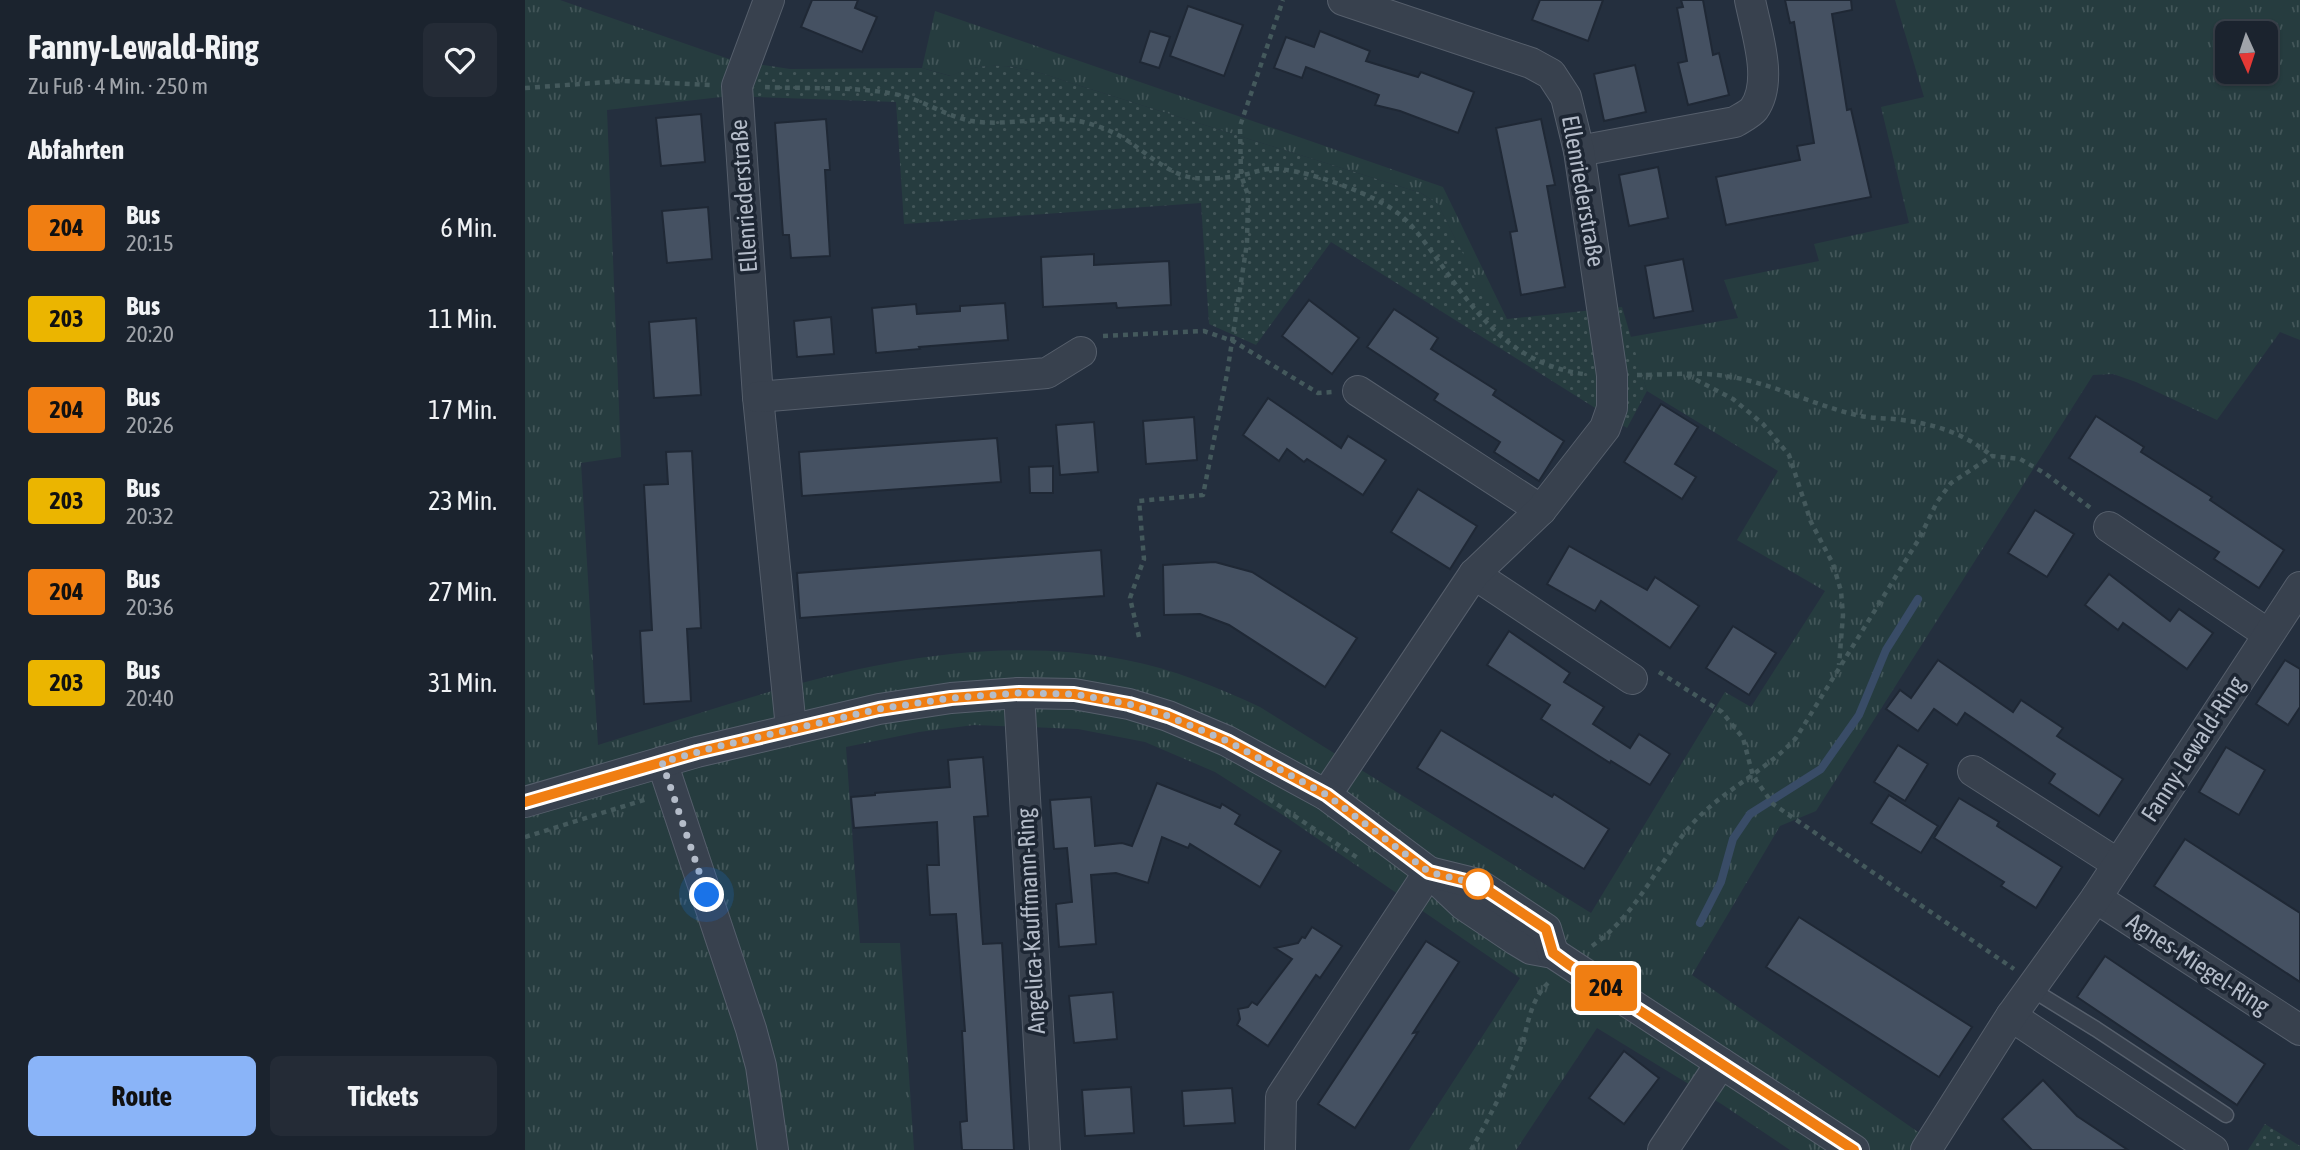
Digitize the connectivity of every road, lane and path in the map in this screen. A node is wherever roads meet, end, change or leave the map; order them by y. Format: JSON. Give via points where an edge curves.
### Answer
{"nodes":[{"id":1,"x":769,"y":0,"type":"edge"},
{"id":2,"x":1283,"y":0,"type":"edge"},
{"id":3,"x":1343,"y":0,"type":"edge"},
{"id":4,"x":1750,"y":0,"type":"edge"},
{"id":5,"x":1418,"y":13,"type":"edge"},
{"id":6,"x":737,"y":86,"type":"junction"},
{"id":7,"x":525,"y":88,"type":"edge"},
{"id":8,"x":1579,"y":150,"type":"junction"},
{"id":9,"x":1241,"y":176,"type":"junction"},
{"id":10,"x":1233,"y":341,"type":"junction"},
{"id":11,"x":1081,"y":352,"type":"joint"},
{"id":12,"x":1686,"y":374,"type":"junction"},
{"id":13,"x":1612,"y":375,"type":"junction"},
{"id":14,"x":1358,"y":391,"type":"joint"},
{"id":15,"x":758,"y":397,"type":"junction"},
{"id":16,"x":1992,"y":456,"type":"junction"},
{"id":17,"x":1541,"y":510,"type":"junction"},
{"id":18,"x":2109,"y":527,"type":"joint"},
{"id":19,"x":1474,"y":574,"type":"junction"},
{"id":20,"x":2300,"y":587,"type":"edge"},
{"id":21,"x":2268,"y":634,"type":"junction"},
{"id":22,"x":1139,"y":637,"type":"dead end"},
{"id":23,"x":1839,"y":666,"type":"junction"},
{"id":24,"x":1632,"y":679,"type":"joint"},
{"id":25,"x":1019,"y":693,"type":"junction"},
{"id":26,"x":791,"y":728,"type":"junction"},
{"id":27,"x":662,"y":762,"type":"junction"},
{"id":28,"x":1973,"y":771,"type":"dead end"},
{"id":29,"x":1753,"y":776,"type":"junction"},
{"id":30,"x":1327,"y":795,"type":"junction"},
{"id":31,"x":525,"y":802,"type":"edge"},
{"id":32,"x":2118,"y":864,"type":"junction"},
{"id":33,"x":1429,"y":872,"type":"junction"},
{"id":34,"x":2096,"y":898,"type":"junction"},
{"id":35,"x":1560,"y":958,"type":"junction"},
{"id":36,"x":2033,"y":986,"type":"junction"},
{"id":37,"x":2011,"y":1016,"type":"junction"},
{"id":38,"x":2300,"y":1030,"type":"edge"},
{"id":39,"x":1721,"y":1063,"type":"junction"},
{"id":40,"x":2226,"y":1115,"type":"dead end"},
{"id":41,"x":773,"y":1150,"type":"edge"},
{"id":42,"x":1045,"y":1150,"type":"edge"},
{"id":43,"x":1280,"y":1150,"type":"edge"},
{"id":44,"x":1471,"y":1150,"type":"edge"},
{"id":45,"x":1663,"y":1150,"type":"edge"},
{"id":46,"x":1854,"y":1150,"type":"edge"},
{"id":47,"x":1926,"y":1150,"type":"edge"},
{"id":48,"x":2213,"y":1150,"type":"edge"}],
"edges":[{"from":1,"to":6,"type":"street","name":"Ellenriederstraße"},
{"from":2,"to":9,"type":"path","via":[[1240,126]]},
{"from":3,"to":5,"type":"street","name":"Ellenriederstraße"},
{"from":4,"to":8,"type":"street","via":[[1765,69],[1753,109],[1735,122]]},
{"from":5,"to":8,"type":"street","name":"Ellenriederstraße","via":[[1551,74],[1566,97]]},
{"from":6,"to":7,"type":"path","via":[[622,81]]},
{"from":6,"to":9,"type":"path","via":[[884,93],[972,121],[1053,118],[1083,122],[1109,130],[1194,178]]},
{"from":6,"to":15,"type":"street","name":"Ellenriederstraße"},
{"from":8,"to":13,"type":"street","name":"Ellenriederstraße"},
{"from":9,"to":10,"type":"path","via":[[1248,195],[1249,221]]},
{"from":9,"to":13,"type":"path","via":[[1268,169],[1293,170],[1384,204],[1413,226],[1474,311],[1509,345],[1570,372]]},
{"from":10,"to":11,"type":"path","via":[[1204,331],[1105,334]]},
{"from":10,"to":14,"type":"path","via":[[1318,393]]},
{"from":10,"to":22,"type":"path","via":[[1203,495],[1139,502],[1144,559],[1130,598]]},
{"from":11,"to":15,"type":"street","via":[[1047,373]]},
{"from":12,"to":13,"type":"path"},
{"from":12,"to":16,"type":"path","via":[[1717,374],[1756,382],[1861,417],[1923,423],[1954,432]]},
{"from":12,"to":23,"type":"path","via":[[1733,399],[1763,424],[1789,455],[1841,591]]},
{"from":13,"to":17,"type":"street","name":"Ellenriederstraße","via":[[1612,408],[1605,428]]},
{"from":14,"to":17,"type":"street"},
{"from":15,"to":26,"type":"street","name":"Ellenriederstraße"},
{"from":16,"to":18,"type":"path","via":[[2019,459],[2046,474],[2083,500]]},
{"from":16,"to":23,"type":"path","via":[[1951,483],[1937,502],[1919,539]]},
{"from":17,"to":19,"type":"street","name":"Ellenriederstraße"},
{"from":18,"to":21,"type":"street"},
{"from":19,"to":24,"type":"street"},
{"from":19,"to":30,"type":"street","name":"Ellenriederstraße"},
{"from":20,"to":21,"type":"street","name":"Fanny-Lewald-Ring"},
{"from":21,"to":32,"type":"street","name":"Fanny-Lewald-Ring"},
{"from":23,"to":29,"type":"path","via":[[1796,738]]},
{"from":24,"to":29,"type":"path","via":[[1660,672],[1723,712],[1743,738]]},
{"from":25,"to":26,"type":"street","via":[[879,709]]},
{"from":25,"to":30,"type":"street","via":[[1074,694],[1168,716],[1227,741]]},
{"from":25,"to":42,"type":"street","name":"Angelica-Kauffmann-Ring"},
{"from":26,"to":27,"type":"street"},
{"from":27,"to":31,"type":"street"},
{"from":27,"to":41,"type":"street","via":[[751,1029]]},
{"from":28,"to":32,"type":"street"},
{"from":29,"to":35,"type":"path","via":[[1694,822],[1609,934]]},
{"from":29,"to":36,"type":"path","via":[[1773,804]]},
{"from":30,"to":33,"type":"street"},
{"from":32,"to":34,"type":"street","name":"Fanny-Lewald-Ring"},
{"from":33,"to":35,"type":"street","via":[[1464,905],[1516,940]]},
{"from":33,"to":43,"type":"street","via":[[1281,1097]]},
{"from":34,"to":36,"type":"street","name":"Fanny-Lewald-Ring"},
{"from":34,"to":38,"type":"street","name":"Agnes-Miegel-Ring"},
{"from":35,"to":39,"type":"street"},
{"from":35,"to":44,"type":"path","via":[[1530,1009],[1521,1048]]},
{"from":36,"to":37,"type":"street","name":"Fanny-Lewald-Ring"},
{"from":36,"to":40,"type":"lane"},
{"from":37,"to":47,"type":"street","name":"Fanny-Lewald-Ring"},
{"from":37,"to":48,"type":"street"},
{"from":39,"to":45,"type":"street"},
{"from":39,"to":46,"type":"street"}]}
